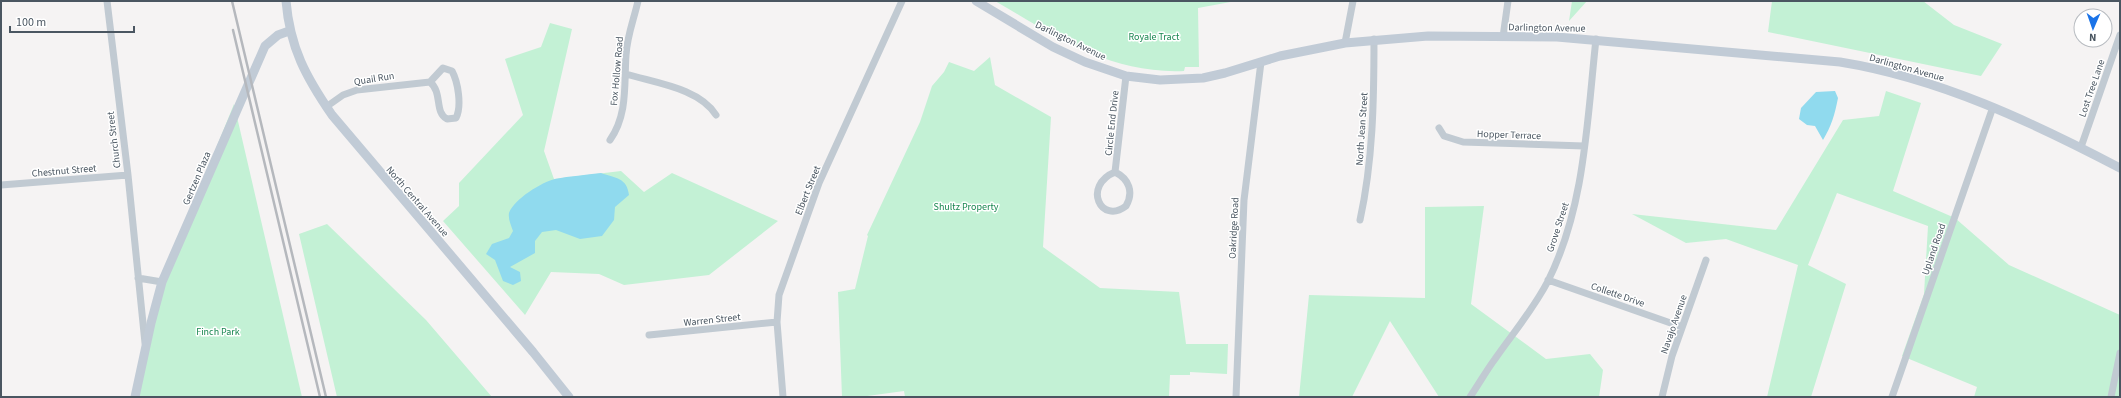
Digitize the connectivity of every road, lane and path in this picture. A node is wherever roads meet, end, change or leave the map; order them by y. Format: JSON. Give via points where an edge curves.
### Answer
{"nodes":[{"id":1,"x":107,"y":1,"type":"edge"},
{"id":2,"x":286,"y":1,"type":"edge"},
{"id":3,"x":638,"y":1,"type":"edge"},
{"id":4,"x":902,"y":1,"type":"edge"},
{"id":5,"x":976,"y":1,"type":"edge"},
{"id":6,"x":1353,"y":1,"type":"edge"},
{"id":7,"x":1508,"y":1,"type":"edge"},
{"id":8,"x":289,"y":31,"type":"junction"},
{"id":9,"x":2120,"y":35,"type":"edge"},
{"id":10,"x":1503,"y":37,"type":"junction"},
{"id":11,"x":1374,"y":39,"type":"junction"},
{"id":12,"x":1596,"y":39,"type":"junction"},
{"id":13,"x":1345,"y":43,"type":"junction"},
{"id":14,"x":1261,"y":62,"type":"junction"},
{"id":15,"x":626,"y":74,"type":"junction"},
{"id":16,"x":1126,"y":76,"type":"junction"},
{"id":17,"x":430,"y":82,"type":"junction"},
{"id":18,"x":326,"y":107,"type":"junction"},
{"id":19,"x":1993,"y":107,"type":"junction"},
{"id":20,"x":716,"y":115,"type":"dead end"},
{"id":21,"x":1439,"y":128,"type":"dead end"},
{"id":22,"x":610,"y":140,"type":"dead end"},
{"id":23,"x":1584,"y":146,"type":"junction"},
{"id":24,"x":2081,"y":147,"type":"junction"},
{"id":25,"x":2120,"y":168,"type":"edge"},
{"id":26,"x":1115,"y":172,"type":"junction"},
{"id":27,"x":128,"y":175,"type":"junction"},
{"id":28,"x":1,"y":185,"type":"edge"},
{"id":29,"x":1360,"y":220,"type":"dead end"},
{"id":30,"x":1706,"y":260,"type":"dead end"},
{"id":31,"x":138,"y":278,"type":"junction"},
{"id":32,"x":1548,"y":280,"type":"junction"},
{"id":33,"x":162,"y":282,"type":"junction"},
{"id":34,"x":776,"y":322,"type":"junction"},
{"id":35,"x":1682,"y":327,"type":"junction"},
{"id":36,"x":649,"y":335,"type":"dead end"},
{"id":37,"x":145,"y":348,"type":"junction"},
{"id":38,"x":2120,"y":352,"type":"edge"},
{"id":39,"x":135,"y":397,"type":"edge"},
{"id":40,"x":569,"y":397,"type":"edge"},
{"id":41,"x":783,"y":397,"type":"edge"},
{"id":42,"x":1236,"y":397,"type":"edge"},
{"id":43,"x":1470,"y":397,"type":"edge"},
{"id":44,"x":1662,"y":397,"type":"edge"},
{"id":45,"x":1892,"y":397,"type":"edge"},
{"id":46,"x":2111,"y":397,"type":"edge"}],
"edges":[{"from":1,"to":27,"type":"street","name":"Church Street"},
{"from":2,"to":8,"type":"main road","name":"North Central Avenue"},
{"from":3,"to":15,"type":"street","name":"Fox Hollow Road","via":[[628,36]]},
{"from":4,"to":34,"type":"street","name":"Elbert Street","via":[[820,183],[778,295]]},
{"from":5,"to":16,"type":"main road","name":"Darlington Avenue","via":[[1085,62]]},
{"from":6,"to":13,"type":"street"},
{"from":7,"to":10,"type":"street"},
{"from":8,"to":18,"type":"main road","name":"North Central Avenue","via":[[306,76]]},
{"from":8,"to":33,"type":"main road","name":"Gertzen Plaza","via":[[265,46]]},
{"from":9,"to":24,"type":"street","name":"Lost Tree Lane"},
{"from":10,"to":11,"type":"main road","name":"Darlington Avenue","via":[[1428,36]]},
{"from":10,"to":12,"type":"main road","name":"Darlington Avenue"},
{"from":11,"to":13,"type":"main road","name":"Darlington Avenue"},
{"from":11,"to":29,"type":"street","name":"North Jean Street","via":[[1371,150]]},
{"from":12,"to":19,"type":"main road","name":"Darlington Avenue","via":[[1840,62],[1904,76]]},
{"from":12,"to":23,"type":"street","name":"Grove Street"},
{"from":13,"to":14,"type":"main road","name":"Darlington Avenue"},
{"from":14,"to":16,"type":"main road","name":"Darlington Avenue","via":[[1225,74],[1189,80]]},
{"from":14,"to":42,"type":"street","name":"Oakridge Road","via":[[1244,200]]},
{"from":15,"to":20,"type":"street","via":[[699,98],[710,106]]},
{"from":15,"to":22,"type":"street","name":"Fox Hollow Road","via":[[622,115],[618,129]]},
{"from":16,"to":26,"type":"street","name":"Circle End Drive"},
{"from":17,"to":17,"type":"street","via":[[437,90],[440,113],[447,120],[456,118],[456,78],[452,70],[439,70]]},
{"from":17,"to":18,"type":"street","name":"Quail Run","via":[[357,90],[343,95]]},
{"from":18,"to":40,"type":"main road","name":"North Central Avenue"},
{"from":19,"to":24,"type":"main road","name":"Darlington Avenue"},
{"from":19,"to":45,"type":"street","name":"Upland Road"},
{"from":21,"to":23,"type":"street","name":"Hopper Terrace","via":[[1444,136],[1463,142]]},
{"from":23,"to":32,"type":"street","name":"Grove Street","via":[[1576,205]]},
{"from":24,"to":25,"type":"main road","name":"Darlington Avenue"},
{"from":26,"to":26,"type":"street","via":[[1104,179],[1097,194],[1099,204],[1103,208],[1116,211],[1126,206],[1130,193],[1126,180]]},
{"from":27,"to":28,"type":"street","name":"Chestnut Street"},
{"from":27,"to":31,"type":"street","name":"Church Street"},
{"from":30,"to":35,"type":"street","name":"Navajo Avenue"},
{"from":31,"to":33,"type":"street"},
{"from":31,"to":37,"type":"street","name":"Church Street"},
{"from":32,"to":35,"type":"street","name":"Collette Drive"},
{"from":32,"to":43,"type":"street","name":"Grove Street","via":[[1526,319],[1495,358]]},
{"from":33,"to":37,"type":"main road","name":"Gertzen Plaza"},
{"from":34,"to":36,"type":"street","name":"Warren Street"},
{"from":34,"to":41,"type":"street","name":"Elbert Street"},
{"from":35,"to":44,"type":"street","name":"Navajo Avenue"},
{"from":37,"to":39,"type":"main road","name":"Church Street"},
{"from":38,"to":46,"type":"street"}]}
